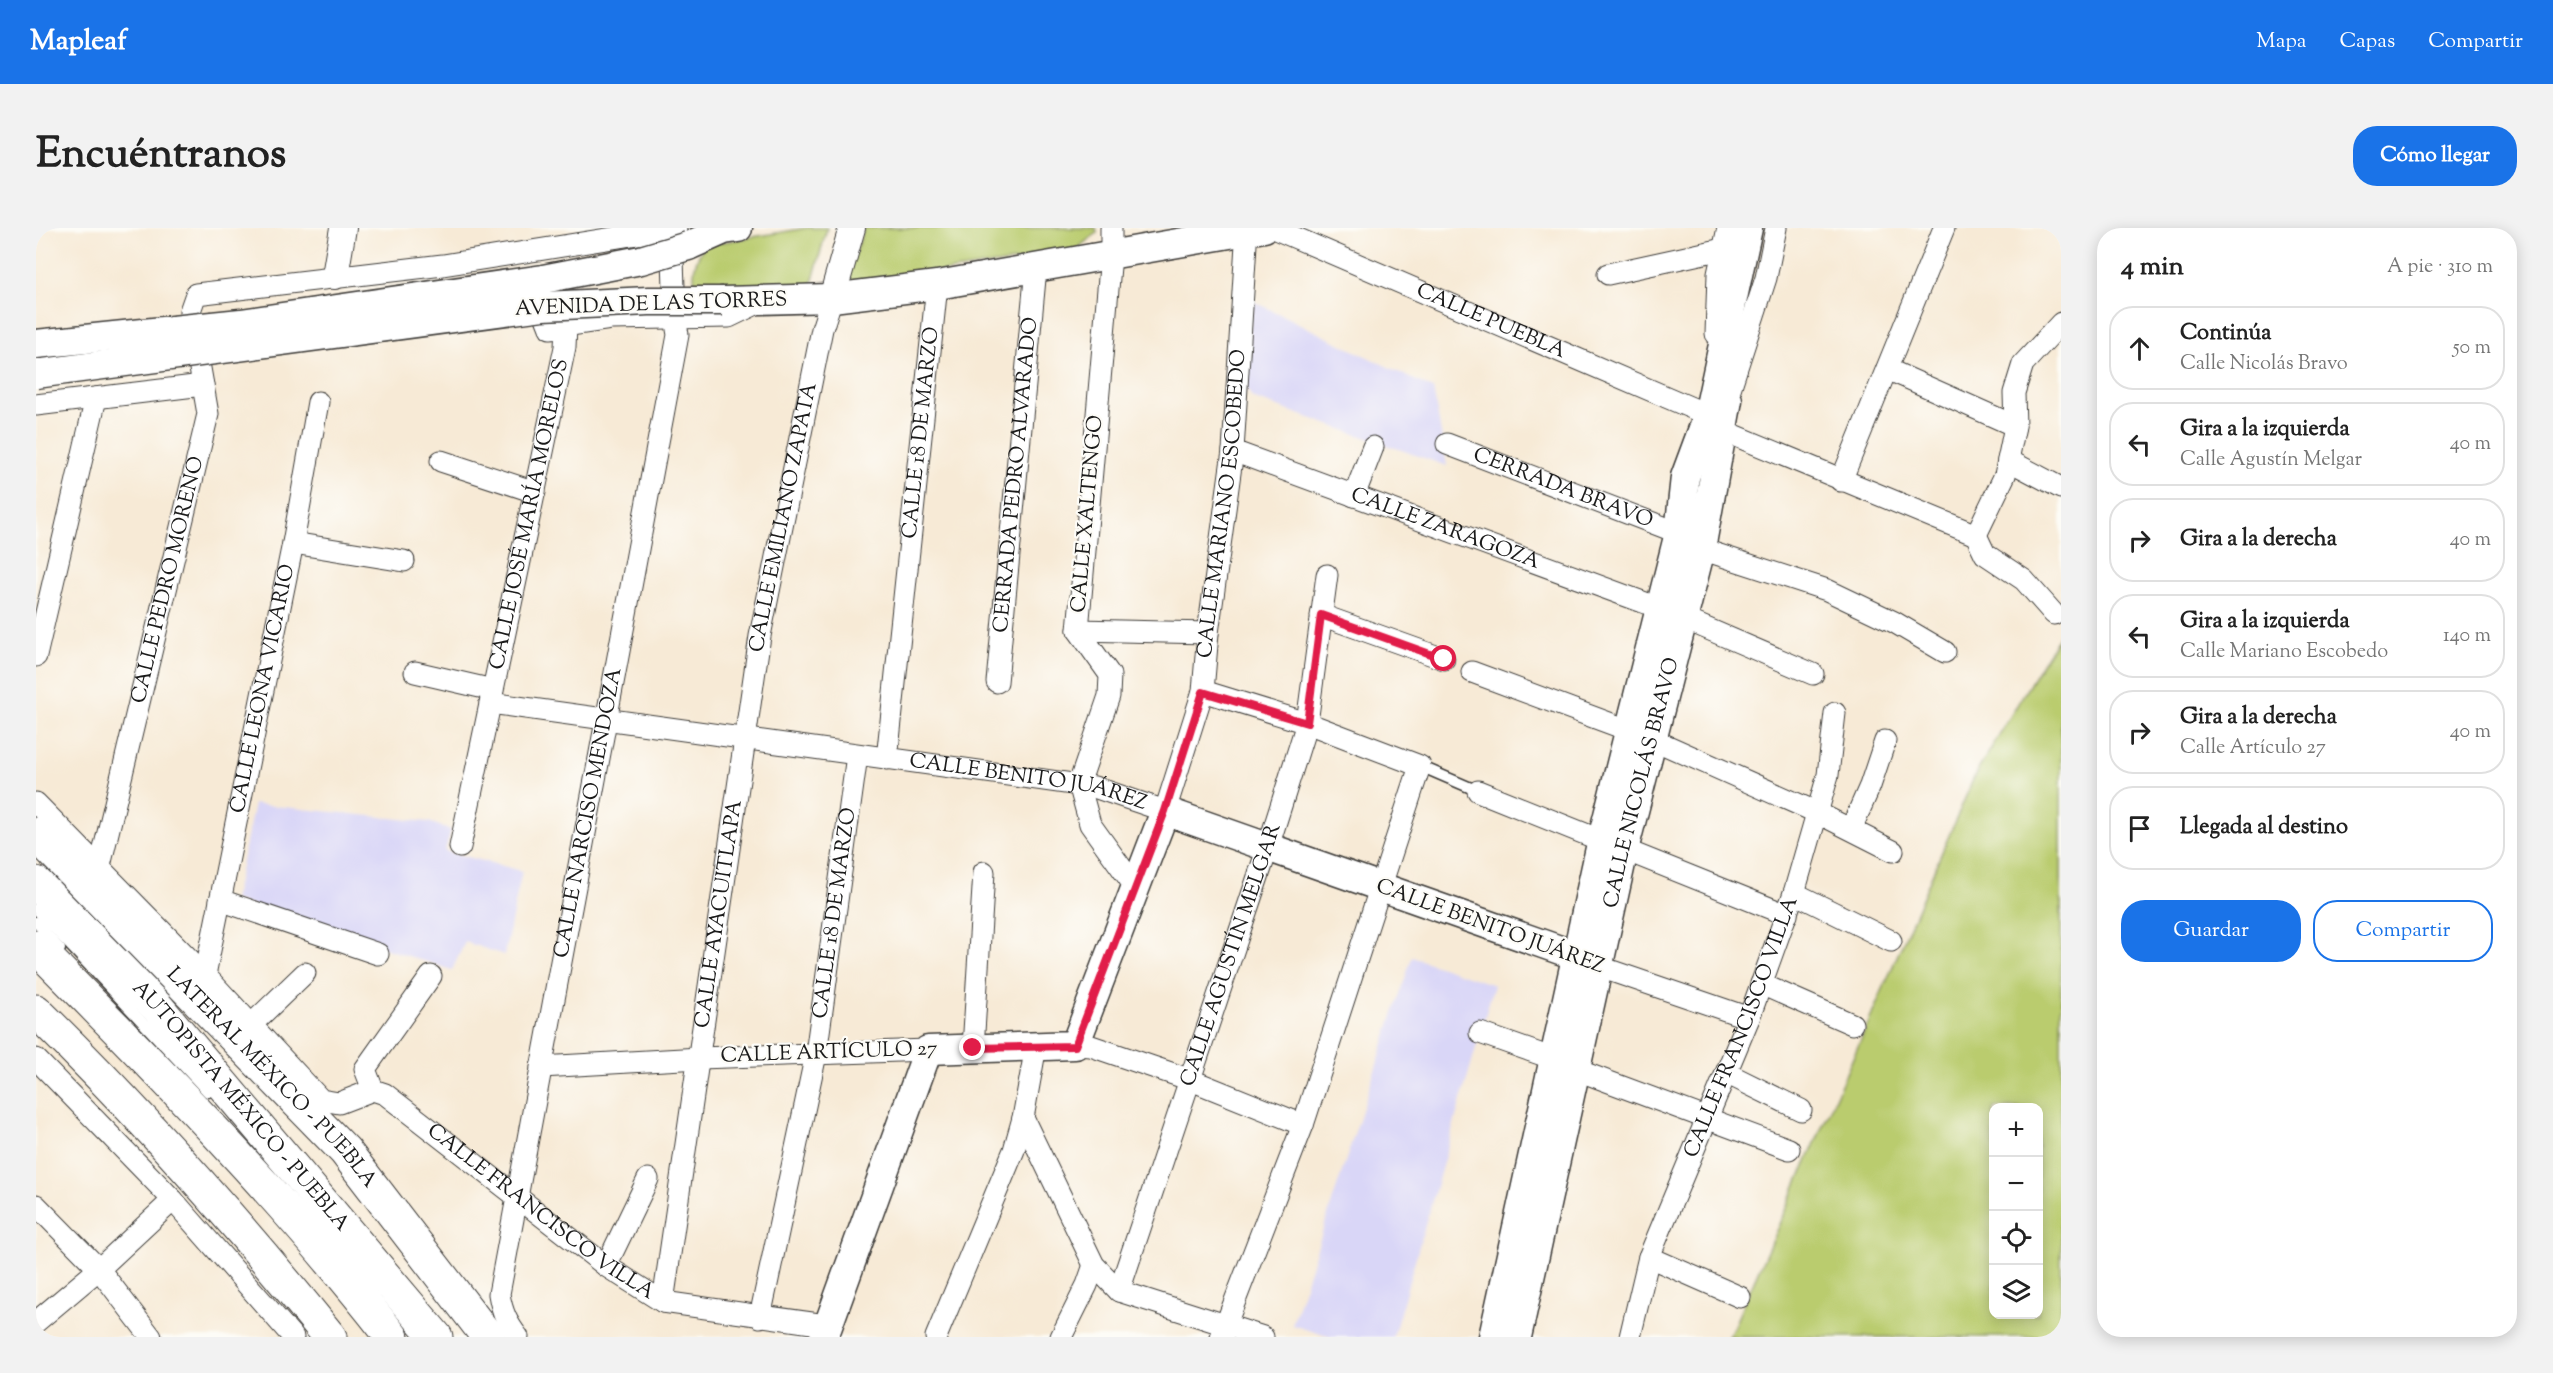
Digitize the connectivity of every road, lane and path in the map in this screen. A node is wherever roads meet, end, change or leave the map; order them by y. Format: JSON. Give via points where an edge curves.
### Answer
{"nodes":[{"id":1,"x":343,"y":228,"type":"edge"},
{"id":2,"x":852,"y":228,"type":"edge"},
{"id":3,"x":1728,"y":228,"type":"edge"},
{"id":4,"x":1748,"y":228,"type":"edge"},
{"id":5,"x":1763,"y":228,"type":"edge"},
{"id":6,"x":1776,"y":228,"type":"edge"},
{"id":7,"x":1944,"y":228,"type":"edge"},
{"id":8,"x":727,"y":229,"type":"edge"},
{"id":9,"x":1258,"y":229,"type":"edge"},
{"id":10,"x":679,"y":234,"type":"edge"},
{"id":11,"x":1111,"y":241,"type":"edge"},
{"id":12,"x":1723,"y":249,"type":"junction"},
{"id":13,"x":521,"y":252,"type":"junction"},
{"id":14,"x":1036,"y":268,"type":"junction"},
{"id":15,"x":1608,"y":274,"type":"dead end"},
{"id":16,"x":335,"y":276,"type":"junction"},
{"id":17,"x":937,"y":285,"type":"junction"},
{"id":18,"x":832,"y":298,"type":"junction"},
{"id":19,"x":765,"y":300,"type":"junction"},
{"id":20,"x":675,"y":316,"type":"junction"},
{"id":21,"x":566,"y":326,"type":"junction"},
{"id":22,"x":2058,"y":333,"type":"edge"},
{"id":23,"x":36,"y":344,"type":"edge"},
{"id":24,"x":1887,"y":369,"type":"junction"},
{"id":25,"x":36,"y":374,"type":"edge"},
{"id":26,"x":203,"y":385,"type":"junction"},
{"id":27,"x":96,"y":398,"type":"junction"},
{"id":28,"x":318,"y":402,"type":"dead end"},
{"id":29,"x":36,"y":405,"type":"edge"},
{"id":30,"x":1718,"y":406,"type":"junction"},
{"id":31,"x":2015,"y":426,"type":"junction"},
{"id":32,"x":1447,"y":444,"type":"dead end"},
{"id":33,"x":1373,"y":447,"type":"dead end"},
{"id":34,"x":1233,"y":451,"type":"junction"},
{"id":35,"x":2008,"y":460,"type":"junction"},
{"id":36,"x":441,"y":461,"type":"dead end"},
{"id":37,"x":1840,"y":481,"type":"junction"},
{"id":38,"x":2061,"y":488,"type":"edge"},
{"id":39,"x":535,"y":492,"type":"junction"},
{"id":40,"x":1354,"y":496,"type":"junction"},
{"id":41,"x":1976,"y":535,"type":"junction"},
{"id":42,"x":1690,"y":541,"type":"junction"},
{"id":43,"x":293,"y":543,"type":"junction"},
{"id":44,"x":404,"y":561,"type":"dead end"},
{"id":45,"x":1327,"y":575,"type":"dead end"},
{"id":46,"x":1670,"y":614,"type":"junction"},
{"id":47,"x":2055,"y":614,"type":"dead end"},
{"id":48,"x":1321,"y":615,"type":"junction"},
{"id":49,"x":1078,"y":630,"type":"junction"},
{"id":50,"x":1208,"y":633,"type":"junction"},
{"id":51,"x":1945,"y":652,"type":"dead end"},
{"id":52,"x":36,"y":656,"type":"edge"},
{"id":53,"x":1444,"y":659,"type":"dead end"},
{"id":54,"x":415,"y":672,"type":"dead end"},
{"id":55,"x":1472,"y":672,"type":"dead end"},
{"id":56,"x":1813,"y":674,"type":"dead end"},
{"id":57,"x":997,"y":682,"type":"dead end"},
{"id":58,"x":1203,"y":692,"type":"junction"},
{"id":59,"x":492,"y":696,"type":"junction"},
{"id":60,"x":1834,"y":713,"type":"dead end"},
{"id":61,"x":604,"y":720,"type":"junction"},
{"id":62,"x":1307,"y":723,"type":"junction"},
{"id":63,"x":1641,"y":734,"type":"junction"},
{"id":64,"x":745,"y":740,"type":"junction"},
{"id":65,"x":1885,"y":741,"type":"dead end"},
{"id":66,"x":857,"y":754,"type":"junction"},
{"id":67,"x":887,"y":759,"type":"junction"},
{"id":68,"x":1420,"y":766,"type":"junction"},
{"id":69,"x":1079,"y":784,"type":"junction"},
{"id":70,"x":1478,"y":791,"type":"joint"},
{"id":71,"x":36,"y":803,"type":"edge"},
{"id":72,"x":1165,"y":811,"type":"junction"},
{"id":73,"x":1818,"y":813,"type":"junction"},
{"id":74,"x":1851,"y":829,"type":"junction"},
{"id":75,"x":36,"y":834,"type":"edge"},
{"id":76,"x":1613,"y":844,"type":"junction"},
{"id":77,"x":460,"y":847,"type":"dead end"},
{"id":78,"x":1268,"y":847,"type":"junction"},
{"id":79,"x":1893,"y":851,"type":"dead end"},
{"id":80,"x":100,"y":866,"type":"junction"},
{"id":81,"x":984,"y":872,"type":"dead end"},
{"id":82,"x":36,"y":883,"type":"edge"},
{"id":83,"x":1381,"y":886,"type":"junction"},
{"id":84,"x":1136,"y":888,"type":"junction"},
{"id":85,"x":1794,"y":893,"type":"junction"},
{"id":86,"x":220,"y":900,"type":"junction"},
{"id":87,"x":36,"y":909,"type":"edge"},
{"id":88,"x":1787,"y":915,"type":"junction"},
{"id":89,"x":36,"y":922,"type":"edge"},
{"id":90,"x":1891,"y":941,"type":"dead end"},
{"id":91,"x":36,"y":947,"type":"edge"},
{"id":92,"x":378,"y":954,"type":"dead end"},
{"id":93,"x":1588,"y":962,"type":"junction"},
{"id":94,"x":305,"y":973,"type":"dead end"},
{"id":95,"x":205,"y":975,"type":"junction"},
{"id":96,"x":431,"y":976,"type":"dead end"},
{"id":97,"x":1761,"y":984,"type":"junction"},
{"id":98,"x":36,"y":1011,"type":"edge"},
{"id":99,"x":1749,"y":1018,"type":"junction"},
{"id":100,"x":251,"y":1024,"type":"junction"},
{"id":101,"x":1852,"y":1024,"type":"dead end"},
{"id":102,"x":1480,"y":1033,"type":"dead end"},
{"id":103,"x":1036,"y":1046,"type":"junction"},
{"id":104,"x":1075,"y":1046,"type":"junction"},
{"id":105,"x":973,"y":1048,"type":"junction"},
{"id":106,"x":928,"y":1050,"type":"junction"},
{"id":107,"x":816,"y":1054,"type":"junction"},
{"id":108,"x":700,"y":1058,"type":"junction"},
{"id":109,"x":36,"y":1059,"type":"edge"},
{"id":110,"x":1566,"y":1065,"type":"junction"},
{"id":111,"x":541,"y":1067,"type":"junction"},
{"id":112,"x":1726,"y":1073,"type":"junction"},
{"id":113,"x":1191,"y":1080,"type":"junction"},
{"id":114,"x":373,"y":1090,"type":"junction"},
{"id":115,"x":220,"y":1104,"type":"dead end"},
{"id":116,"x":1801,"y":1110,"type":"dead end"},
{"id":117,"x":1023,"y":1118,"type":"junction"},
{"id":118,"x":1708,"y":1118,"type":"junction"},
{"id":119,"x":1303,"y":1125,"type":"junction"},
{"id":120,"x":260,"y":1147,"type":"dead end"},
{"id":121,"x":1789,"y":1149,"type":"dead end"},
{"id":122,"x":648,"y":1179,"type":"dead end"},
{"id":123,"x":518,"y":1195,"type":"junction"},
{"id":124,"x":173,"y":1200,"type":"junction"},
{"id":125,"x":36,"y":1205,"type":"edge"},
{"id":126,"x":1649,"y":1257,"type":"junction"},
{"id":127,"x":1094,"y":1265,"type":"junction"},
{"id":128,"x":606,"y":1266,"type":"junction"},
{"id":129,"x":99,"y":1269,"type":"junction"},
{"id":130,"x":1119,"y":1291,"type":"junction"},
{"id":131,"x":1740,"y":1297,"type":"dead end"},
{"id":132,"x":663,"y":1302,"type":"junction"},
{"id":133,"x":760,"y":1317,"type":"junction"},
{"id":134,"x":36,"y":1322,"type":"edge"},
{"id":135,"x":489,"y":1323,"type":"edge"},
{"id":136,"x":825,"y":1331,"type":"edge"},
{"id":137,"x":1223,"y":1332,"type":"edge"},
{"id":138,"x":151,"y":1337,"type":"edge"},
{"id":139,"x":293,"y":1337,"type":"edge"},
{"id":140,"x":330,"y":1337,"type":"edge"},
{"id":141,"x":392,"y":1337,"type":"edge"},
{"id":142,"x":405,"y":1337,"type":"edge"},
{"id":143,"x":424,"y":1337,"type":"edge"},
{"id":144,"x":436,"y":1337,"type":"edge"},
{"id":145,"x":518,"y":1337,"type":"edge"},
{"id":146,"x":936,"y":1337,"type":"edge"},
{"id":147,"x":1061,"y":1337,"type":"edge"},
{"id":148,"x":1263,"y":1337,"type":"edge"},
{"id":149,"x":1493,"y":1337,"type":"edge"},
{"id":150,"x":1517,"y":1337,"type":"edge"},
{"id":151,"x":1630,"y":1337,"type":"edge"}],
"edges":[{"from":1,"to":16,"type":"street"},
{"from":2,"to":18,"type":"street"},
{"from":3,"to":12,"type":"street"},
{"from":4,"to":30,"type":"main road","name":"CALLE NICOLÁS BRAVO"},
{"from":5,"to":30,"type":"main road","name":"CALLE NICOLÁS BRAVO"},
{"from":6,"to":30,"type":"street","via":[[1766,278]]},
{"from":7,"to":24,"type":"street"},
{"from":8,"to":10,"type":"main road","name":"AVENIDA DE LAS TORRES"},
{"from":9,"to":11,"type":"main road","name":"AVENIDA DE LAS TORRES"},
{"from":9,"to":30,"type":"street","name":"CALLE PUEBLA"},
{"from":9,"to":34,"type":"street","name":"CALLE MARIANO ESCOBEDO"},
{"from":10,"to":13,"type":"street"},
{"from":10,"to":20,"type":"street","name":"CALLE NARCISO MENDOZA"},
{"from":10,"to":23,"type":"main road","name":"AVENIDA DE LAS TORRES","bridge":true,"via":[[641,260],[543,279],[241,323]]},
{"from":11,"to":14,"type":"main road","name":"AVENIDA DE LAS TORRES"},
{"from":11,"to":49,"type":"street","name":"CALLE XALTENGO"},
{"from":12,"to":15,"type":"street"},
{"from":12,"to":30,"type":"street","via":[[1718,274]]},
{"from":13,"to":16,"type":"street"},
{"from":13,"to":21,"type":"street","via":[[550,328]]},
{"from":14,"to":17,"type":"main road","name":"AVENIDA DE LAS TORRES"},
{"from":14,"to":57,"type":"street","name":"CERRADA PEDRO ALVARADO"},
{"from":16,"to":26,"type":"street","name":"CALLE PEDRO MORENO","via":[[196,294],[190,311]]},
{"from":17,"to":18,"type":"main road","name":"AVENIDA DE LAS TORRES"},
{"from":17,"to":67,"type":"street","name":"CALLE 18 DE MARZO"},
{"from":18,"to":19,"type":"main road","name":"AVENIDA DE LAS TORRES"},
{"from":18,"to":64,"type":"street","name":"CALLE EMILIANO ZAPATA","via":[[822,329],[760,636]]},
{"from":19,"to":20,"type":"street","via":[[729,317]]},
{"from":19,"to":25,"type":"main road","name":"AVENIDA DE LAS TORRES","bridge":true,"via":[[543,306]]},
{"from":20,"to":21,"type":"street"},
{"from":20,"to":61,"type":"street","name":"CALLE NARCISO MENDOZA","via":[[678,335]]},
{"from":21,"to":39,"type":"street","name":"CALLE JOSÉ MARÍA MORELOS"},
{"from":22,"to":31,"type":"street","via":[[2023,364],[2014,393]]},
{"from":24,"to":31,"type":"street"},
{"from":24,"to":37,"type":"street"},
{"from":26,"to":27,"type":"street"},
{"from":26,"to":80,"type":"street","name":"CALLE PEDRO MORENO","via":[[208,414]]},
{"from":27,"to":29,"type":"street"},
{"from":27,"to":52,"type":"street"},
{"from":28,"to":43,"type":"street","name":"CALLE LEONA VICARIO"},
{"from":30,"to":37,"type":"street","name":"CALLE PUEBLA"},
{"from":30,"to":42,"type":"main road","name":"CALLE NICOLÁS BRAVO","via":[[1685,477]]},
{"from":31,"to":35,"type":"street"},
{"from":32,"to":42,"type":"street","name":"CERRADA BRAVO"},
{"from":33,"to":40,"type":"street"},
{"from":34,"to":40,"type":"street","name":"CALLE ZARAGOZA"},
{"from":34,"to":50,"type":"street","name":"CALLE MARIANO ESCOBEDO"},
{"from":35,"to":38,"type":"street"},
{"from":35,"to":41,"type":"street","via":[[2005,475]]},
{"from":36,"to":39,"type":"street"},
{"from":37,"to":41,"type":"street","name":"CALLE PUEBLA"},
{"from":39,"to":59,"type":"street","name":"CALLE JOSÉ MARÍA MORELOS"},
{"from":40,"to":46,"type":"street","name":"CALLE ZARAGOZA"},
{"from":41,"to":47,"type":"street","via":[[1985,554],[2024,580]]},
{"from":42,"to":46,"type":"main road","name":"CALLE NICOLÁS BRAVO"},
{"from":42,"to":51,"type":"street","via":[[1827,590]]},
{"from":43,"to":44,"type":"street"},
{"from":43,"to":86,"type":"street","name":"CALLE LEONA VICARIO"},
{"from":45,"to":48,"type":"street","name":"CALLE AGUSTÍN MELGAR"},
{"from":46,"to":56,"type":"street","name":"CALLE ZARAGOZA"},
{"from":46,"to":63,"type":"main road","name":"CALLE NICOLÁS BRAVO"},
{"from":48,"to":53,"type":"street"},
{"from":48,"to":62,"type":"street","name":"CALLE AGUSTÍN MELGAR"},
{"from":49,"to":50,"type":"street"},
{"from":49,"to":69,"type":"street","name":"CALLE XALTENGO","via":[[1110,675],[1109,696]]},
{"from":50,"to":58,"type":"street","name":"CALLE MARIANO ESCOBEDO"},
{"from":54,"to":59,"type":"street","name":"CALLE BENITO JUÁREZ"},
{"from":55,"to":63,"type":"street","name":"CALLE NICOLÁS BRAVO"},
{"from":58,"to":62,"type":"street"},
{"from":58,"to":72,"type":"street","name":"CALLE MARIANO ESCOBEDO"},
{"from":59,"to":61,"type":"street","name":"CALLE BENITO JUÁREZ"},
{"from":59,"to":77,"type":"street","name":"CALLE JOSÉ MARÍA MORELOS"},
{"from":60,"to":73,"type":"street","name":"CALLE FRANCISCO VILLA","via":[[1828,775]]},
{"from":61,"to":64,"type":"street","name":"CALLE BENITO JUÁREZ"},
{"from":61,"to":111,"type":"street","name":"CALLE NARCISO MENDOZA"},
{"from":62,"to":68,"type":"street"},
{"from":62,"to":78,"type":"street","name":"CALLE AGUSTÍN MELGAR"},
{"from":63,"to":73,"type":"street"},
{"from":63,"to":76,"type":"main road","name":"CALLE NICOLÁS BRAVO"},
{"from":64,"to":66,"type":"street","name":"CALLE BENITO JUÁREZ"},
{"from":64,"to":108,"type":"street","name":"CALLE AYACUITLAPA"},
{"from":65,"to":74,"type":"street"},
{"from":66,"to":67,"type":"street","name":"CALLE BENITO JUÁREZ"},
{"from":66,"to":107,"type":"street","name":"CALLE 18 DE MARZO"},
{"from":67,"to":69,"type":"street","name":"CALLE BENITO JUÁREZ"},
{"from":68,"to":70,"type":"lane"},
{"from":68,"to":83,"type":"street"},
{"from":69,"to":72,"type":"street","name":"CALLE BENITO JUÁREZ"},
{"from":69,"to":84,"type":"street","via":[[1090,824]]},
{"from":70,"to":76,"type":"street"},
{"from":71,"to":80,"type":"street"},
{"from":72,"to":78,"type":"main road","name":"CALLE BENITO JUÁREZ"},
{"from":72,"to":84,"type":"main road","name":"CALLE MARIANO ESCOBEDO"},
{"from":73,"to":74,"type":"street"},
{"from":73,"to":85,"type":"street","name":"CALLE FRANCISCO VILLA"},
{"from":74,"to":79,"type":"street"},
{"from":75,"to":135,"type":"highway","name":"LATERAL MÉXICO - PUEBLA","via":[[345,1151]]},
{"from":76,"to":88,"type":"street"},
{"from":76,"to":93,"type":"main road","name":"CALLE NICOLÁS BRAVO"},
{"from":78,"to":83,"type":"main road","name":"CALLE BENITO JUÁREZ"},
{"from":78,"to":113,"type":"street","name":"CALLE AGUSTÍN MELGAR"},
{"from":80,"to":95,"type":"street"},
{"from":81,"to":105,"type":"street"},
{"from":82,"to":144,"type":"highway","name":"AUTOPISTA MÉXICO - PUEBLA","via":[[158,1008]]},
{"from":83,"to":93,"type":"main road","name":"CALLE BENITO JUÁREZ"},
{"from":83,"to":119,"type":"street"},
{"from":84,"to":104,"type":"main road","name":"CALLE MARIANO ESCOBEDO"},
{"from":85,"to":88,"type":"street","name":"CALLE FRANCISCO VILLA"},
{"from":85,"to":90,"type":"street"},
{"from":86,"to":92,"type":"street"},
{"from":86,"to":95,"type":"street","name":"CALLE LEONA VICARIO"},
{"from":87,"to":115,"type":"lane"},
{"from":88,"to":97,"type":"street","name":"CALLE FRANCISCO VILLA"},
{"from":89,"to":142,"type":"lane","via":[[337,1251]]},
{"from":91,"to":141,"type":"highway","name":"AUTOPISTA MÉXICO - PUEBLA","via":[[216,1131]]},
{"from":93,"to":99,"type":"street","name":"CALLE BENITO JUÁREZ"},
{"from":93,"to":110,"type":"main road","name":"CALLE NICOLÁS BRAVO"},
{"from":94,"to":100,"type":"street"},
{"from":95,"to":100,"type":"street"},
{"from":96,"to":114,"type":"street","via":[[365,1069]]},
{"from":97,"to":99,"type":"street","name":"CALLE FRANCISCO VILLA"},
{"from":97,"to":101,"type":"street"},
{"from":98,"to":140,"type":"highway","via":[[149,1126]]},
{"from":99,"to":112,"type":"street","name":"CALLE FRANCISCO VILLA"},
{"from":100,"to":114,"type":"street","via":[[321,1100],[339,1103]]},
{"from":102,"to":110,"type":"street"},
{"from":103,"to":104,"type":"main road","name":"CALLE ARTÍCULO 27"},
{"from":103,"to":105,"type":"main road","name":"CALLE ARTÍCULO 27"},
{"from":103,"to":117,"type":"street"},
{"from":104,"to":113,"type":"street","name":"CALLE ARTÍCULO 27","via":[[1091,1046]]},
{"from":105,"to":106,"type":"main road","name":"CALLE ARTÍCULO 27"},
{"from":106,"to":107,"type":"street","name":"CALLE ARTÍCULO 27"},
{"from":106,"to":136,"type":"main road"},
{"from":107,"to":108,"type":"street","name":"CALLE ARTÍCULO 27"},
{"from":107,"to":133,"type":"street","name":"CALLE 18 DE MARZO"},
{"from":108,"to":111,"type":"street","name":"CALLE ARTÍCULO 27"},
{"from":108,"to":132,"type":"street","name":"CALLE AYACUITLAPA"},
{"from":109,"to":124,"type":"street"},
{"from":110,"to":118,"type":"street"},
{"from":110,"to":149,"type":"main road","name":"CALLE NICOLÁS BRAVO"},
{"from":110,"to":150,"type":"main road","name":"CALLE NICOLÁS BRAVO"},
{"from":111,"to":123,"type":"street","name":"CALLE NARCISO MENDOZA"},
{"from":112,"to":116,"type":"street"},
{"from":112,"to":118,"type":"street","name":"CALLE FRANCISCO VILLA"},
{"from":113,"to":119,"type":"street","name":"CALLE ARTÍCULO 27"},
{"from":113,"to":130,"type":"street","name":"CALLE AGUSTÍN MELGAR"},
{"from":114,"to":123,"type":"street","name":"CALLE FRANCISCO VILLA","via":[[385,1094]]},
{"from":117,"to":127,"type":"street"},
{"from":117,"to":146,"type":"street","via":[[1014,1150]]},
{"from":118,"to":121,"type":"street"},
{"from":118,"to":126,"type":"street","name":"CALLE FRANCISCO VILLA"},
{"from":119,"to":137,"type":"street"},
{"from":120,"to":143,"type":"lane","via":[[332,1224]]},
{"from":122,"to":128,"type":"street"},
{"from":123,"to":128,"type":"street","name":"CALLE FRANCISCO VILLA"},
{"from":123,"to":135,"type":"street","name":"CALLE NARCISO MENDOZA","via":[[499,1294]]},
{"from":124,"to":129,"type":"street"},
{"from":124,"to":139,"type":"street"},
{"from":125,"to":129,"type":"street"},
{"from":126,"to":131,"type":"street"},
{"from":126,"to":151,"type":"street","name":"CALLE FRANCISCO VILLA"},
{"from":127,"to":130,"type":"street"},
{"from":127,"to":147,"type":"street"},
{"from":128,"to":132,"type":"street","name":"CALLE FRANCISCO VILLA"},
{"from":129,"to":134,"type":"street"},
{"from":129,"to":138,"type":"street"},
{"from":130,"to":137,"type":"street"},
{"from":132,"to":133,"type":"street","name":"CALLE FRANCISCO VILLA"},
{"from":133,"to":136,"type":"street","name":"CALLE FRANCISCO VILLA"},
{"from":135,"to":145,"type":"street","via":[[507,1324]]},
{"from":137,"to":148,"type":"street"}]}
